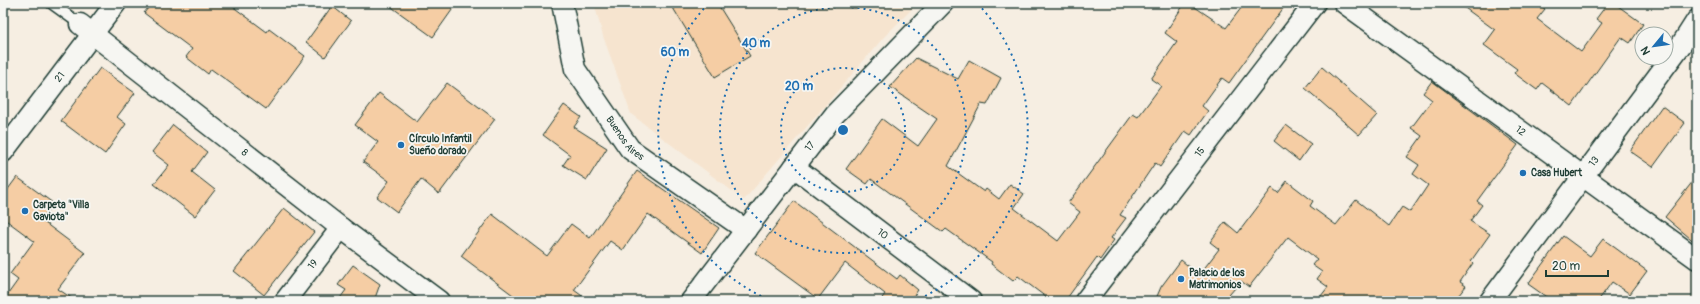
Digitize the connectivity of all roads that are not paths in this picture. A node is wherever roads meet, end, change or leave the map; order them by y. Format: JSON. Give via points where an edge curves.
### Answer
{"nodes":[{"id":1,"x":51,"y":3,"type":"edge"},
{"id":2,"x":116,"y":3,"type":"edge"},
{"id":3,"x":562,"y":3,"type":"edge"},
{"id":4,"x":943,"y":3,"type":"edge"},
{"id":5,"x":1315,"y":3,"type":"edge"},
{"id":6,"x":1344,"y":3,"type":"edge"},
{"id":7,"x":1697,"y":20,"type":"edge"},
{"id":8,"x":86,"y":29,"type":"junction"},
{"id":9,"x":3,"y":152,"type":"edge"},
{"id":10,"x":794,"y":167,"type":"junction"},
{"id":11,"x":1583,"y":177,"type":"junction"},
{"id":12,"x":341,"y":228,"type":"junction"},
{"id":13,"x":746,"y":230,"type":"junction"},
{"id":14,"x":1697,"y":259,"type":"edge"},
{"id":15,"x":286,"y":301,"type":"edge"},
{"id":16,"x":439,"y":301,"type":"edge"},
{"id":17,"x":691,"y":301,"type":"edge"},
{"id":18,"x":971,"y":301,"type":"edge"},
{"id":19,"x":1085,"y":301,"type":"edge"},
{"id":20,"x":1490,"y":301,"type":"edge"}],
"edges":[{"from":1,"to":8,"type":"lane","name":"8"},
{"from":2,"to":8,"type":"street","name":"21"},
{"from":3,"to":13,"type":"street","name":"Buenos Aires","via":[[575,69],[630,149]]},
{"from":4,"to":10,"type":"street","name":"17","via":[[835,114]]},
{"from":5,"to":19,"type":"street","name":"15"},
{"from":6,"to":11,"type":"street","name":"12"},
{"from":7,"to":11,"type":"street","name":"13"},
{"from":8,"to":9,"type":"street","name":"21"},
{"from":8,"to":12,"type":"street","name":"8"},
{"from":10,"to":13,"type":"street","name":"17"},
{"from":10,"to":18,"type":"street","name":"10"},
{"from":11,"to":14,"type":"street","name":"12"},
{"from":11,"to":20,"type":"street","name":"13"},
{"from":12,"to":15,"type":"street","name":"19"},
{"from":12,"to":16,"type":"street","name":"8"},
{"from":13,"to":17,"type":"street","name":"17"}]}
